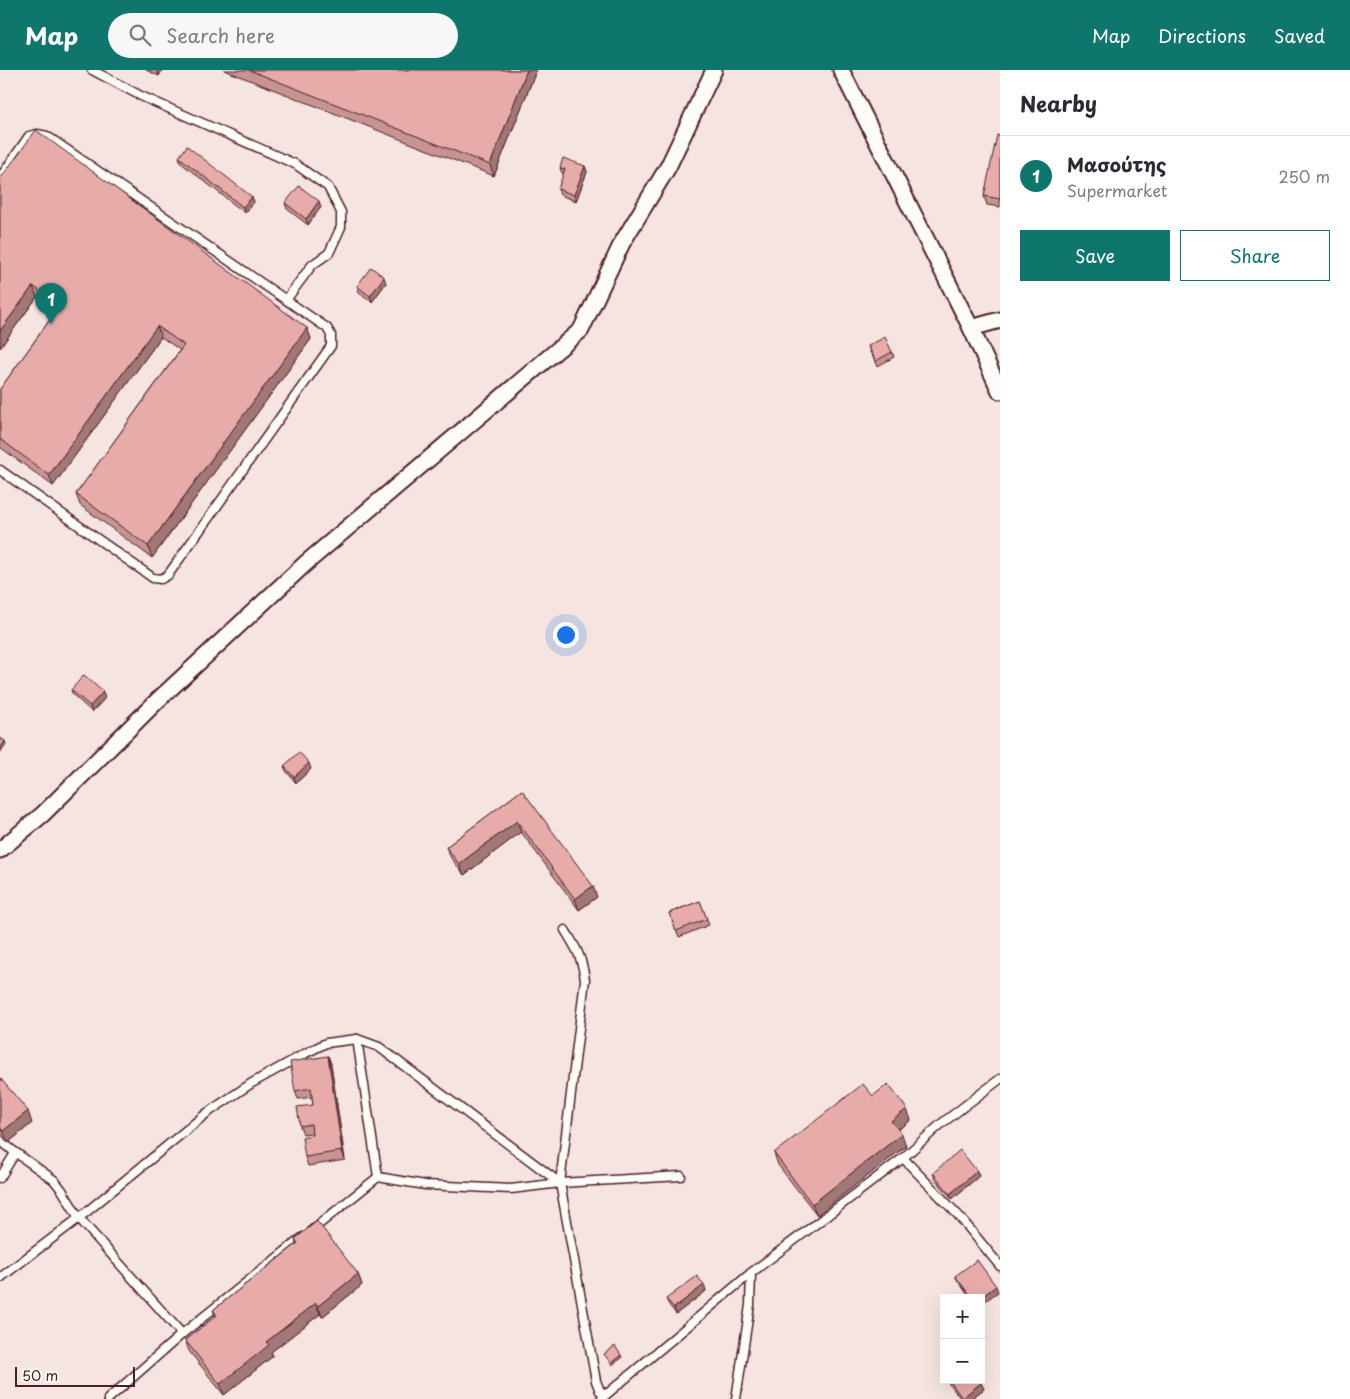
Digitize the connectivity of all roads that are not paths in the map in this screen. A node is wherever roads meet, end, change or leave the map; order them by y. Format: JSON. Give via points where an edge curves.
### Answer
{"nodes":[{"id":1,"x":92,"y":70,"type":"edge"},
{"id":2,"x":714,"y":70,"type":"edge"},
{"id":3,"x":841,"y":70,"type":"edge"},
{"id":4,"x":0,"y":178,"type":"edge"},
{"id":5,"x":286,"y":300,"type":"junction"},
{"id":6,"x":1000,"y":320,"type":"edge"},
{"id":7,"x":971,"y":328,"type":"junction"},
{"id":8,"x":1000,"y":391,"type":"edge"},
{"id":9,"x":0,"y":470,"type":"edge"},
{"id":10,"x":0,"y":850,"type":"edge"},
{"id":11,"x":565,"y":930,"type":"dead end"},
{"id":12,"x":357,"y":1039,"type":"junction"},
{"id":13,"x":1000,"y":1079,"type":"edge"},
{"id":14,"x":0,"y":1140,"type":"edge"},
{"id":15,"x":15,"y":1153,"type":"junction"},
{"id":16,"x":903,"y":1158,"type":"junction"},
{"id":17,"x":681,"y":1176,"type":"dead end"},
{"id":18,"x":378,"y":1177,"type":"junction"},
{"id":19,"x":0,"y":1178,"type":"edge"},
{"id":20,"x":560,"y":1183,"type":"junction"},
{"id":21,"x":79,"y":1218,"type":"junction"},
{"id":22,"x":1000,"y":1266,"type":"edge"},
{"id":23,"x":751,"y":1273,"type":"junction"},
{"id":24,"x":0,"y":1278,"type":"edge"},
{"id":25,"x":182,"y":1334,"type":"junction"},
{"id":26,"x":603,"y":1397,"type":"edge"},
{"id":27,"x":108,"y":1399,"type":"edge"},
{"id":28,"x":736,"y":1399,"type":"edge"}],
"edges":[{"from":1,"to":5,"type":"lane","via":[[141,96],[294,164],[328,187],[341,212],[340,227],[329,253],[312,265]]},
{"from":2,"to":10,"type":"street","via":[[668,167],[622,243],[581,330],[306,563],[158,700],[43,814]]},
{"from":3,"to":7,"type":"street"},
{"from":4,"to":5,"type":"lane","via":[[29,136],[47,136]]},
{"from":5,"to":9,"type":"lane","via":[[327,328],[330,346],[168,575],[161,579],[153,578]]},
{"from":6,"to":7,"type":"street"},
{"from":7,"to":8,"type":"street"},
{"from":11,"to":20,"type":"lane","via":[[582,961],[585,980]]},
{"from":12,"to":18,"type":"lane"},
{"from":12,"to":20,"type":"lane","via":[[379,1047]]},
{"from":12,"to":21,"type":"lane","via":[[326,1043],[252,1083],[207,1113]]},
{"from":13,"to":16,"type":"lane"},
{"from":14,"to":15,"type":"lane"},
{"from":15,"to":19,"type":"lane"},
{"from":15,"to":21,"type":"lane","via":[[54,1180]]},
{"from":16,"to":22,"type":"lane","via":[[959,1216]]},
{"from":16,"to":23,"type":"lane"},
{"from":17,"to":20,"type":"lane"},
{"from":18,"to":20,"type":"lane","via":[[425,1185],[511,1188]]},
{"from":18,"to":25,"type":"lane"},
{"from":20,"to":26,"type":"lane","via":[[596,1381]]},
{"from":21,"to":24,"type":"lane"},
{"from":21,"to":25,"type":"lane"},
{"from":23,"to":26,"type":"lane"},
{"from":23,"to":28,"type":"lane","via":[[750,1305]]},
{"from":25,"to":27,"type":"lane"}]}
